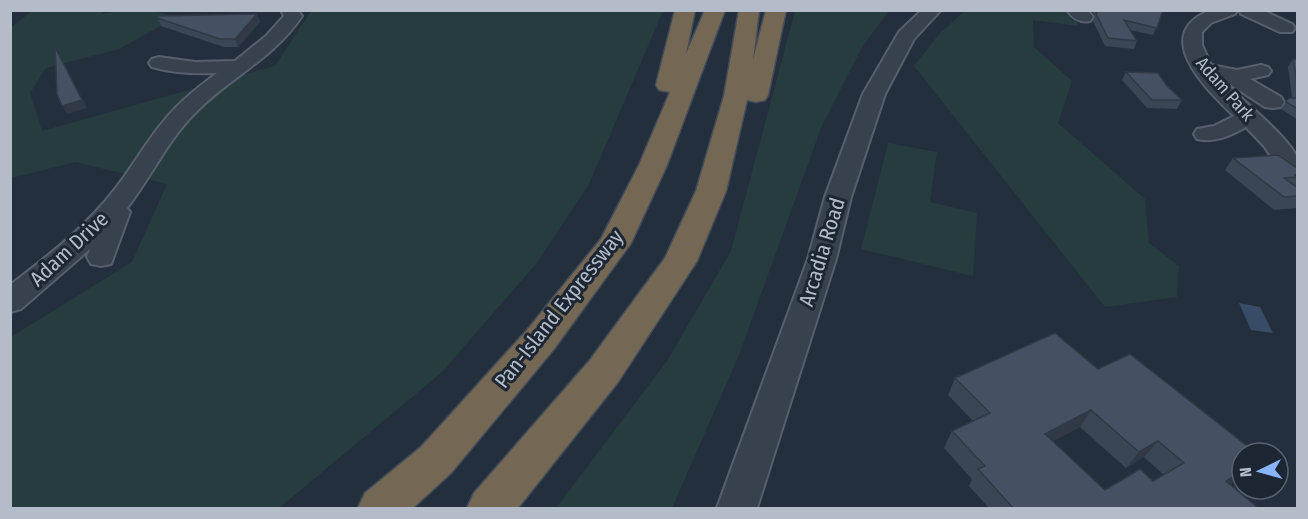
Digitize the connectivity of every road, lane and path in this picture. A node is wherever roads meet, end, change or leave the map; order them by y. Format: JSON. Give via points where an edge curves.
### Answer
{"nodes":[{"id":1,"x":290,"y":10,"type":"edge"},
{"id":2,"x":685,"y":10,"type":"edge"},
{"id":3,"x":715,"y":10,"type":"edge"},
{"id":4,"x":748,"y":10,"type":"edge"},
{"id":5,"x":776,"y":10,"type":"edge"},
{"id":6,"x":933,"y":10,"type":"edge"},
{"id":7,"x":1229,"y":10,"type":"edge"},
{"id":8,"x":1247,"y":10,"type":"edge"},
{"id":9,"x":1286,"y":28,"type":"dead end"},
{"id":10,"x":159,"y":63,"type":"dead end"},
{"id":11,"x":237,"y":67,"type":"junction"},
{"id":12,"x":1204,"y":70,"type":"junction"},
{"id":13,"x":1261,"y":72,"type":"dead end"},
{"id":14,"x":1229,"y":75,"type":"junction"},
{"id":15,"x":1273,"y":102,"type":"dead end"},
{"id":16,"x":1248,"y":117,"type":"junction"},
{"id":17,"x":671,"y":120,"type":"junction"},
{"id":18,"x":1205,"y":134,"type":"dead end"},
{"id":19,"x":1298,"y":177,"type":"edge"},
{"id":20,"x":711,"y":191,"type":"junction"},
{"id":21,"x":125,"y":194,"type":"junction"},
{"id":22,"x":101,"y":257,"type":"dead end"},
{"id":23,"x":10,"y":301,"type":"edge"},
{"id":24,"x":381,"y":508,"type":"edge"},
{"id":25,"x":490,"y":508,"type":"edge"},
{"id":26,"x":737,"y":508,"type":"edge"}],
"edges":[{"from":1,"to":11,"type":"street","name":"Adam Drive","via":[[293,16],[289,24]]},
{"from":2,"to":17,"type":"highway","via":[[665,101]]},
{"from":3,"to":17,"type":"highway","name":"Pan-Island Expressway"},
{"from":4,"to":20,"type":"highway","via":[[736,96]]},
{"from":5,"to":20,"type":"highway","via":[[740,147]]},
{"from":6,"to":26,"type":"street","name":"Arcadia Road","via":[[906,36],[874,94]]},
{"from":7,"to":12,"type":"street","name":"Adam Park","via":[[1205,19],[1193,31],[1192,49]]},
{"from":8,"to":9,"type":"street"},
{"from":10,"to":11,"type":"street","via":[[195,68]]},
{"from":11,"to":21,"type":"street","name":"Adam Drive","via":[[189,106],[167,130]]},
{"from":12,"to":14,"type":"street"},
{"from":12,"to":16,"type":"street","name":"Adam Park"},
{"from":13,"to":14,"type":"street"},
{"from":14,"to":15,"type":"street"},
{"from":16,"to":18,"type":"street","via":[[1220,132]]},
{"from":16,"to":19,"type":"street","name":"Adam Park","via":[[1268,135]]},
{"from":17,"to":24,"type":"highway","name":"Pan-Island Expressway","via":[[615,243],[541,339],[436,460]]},
{"from":20,"to":25,"type":"highway","via":[[680,261],[610,362]]},
{"from":21,"to":22,"type":"street","name":"Adam Drive"},
{"from":21,"to":23,"type":"street","name":"Adam Drive","via":[[78,246]]}]}
